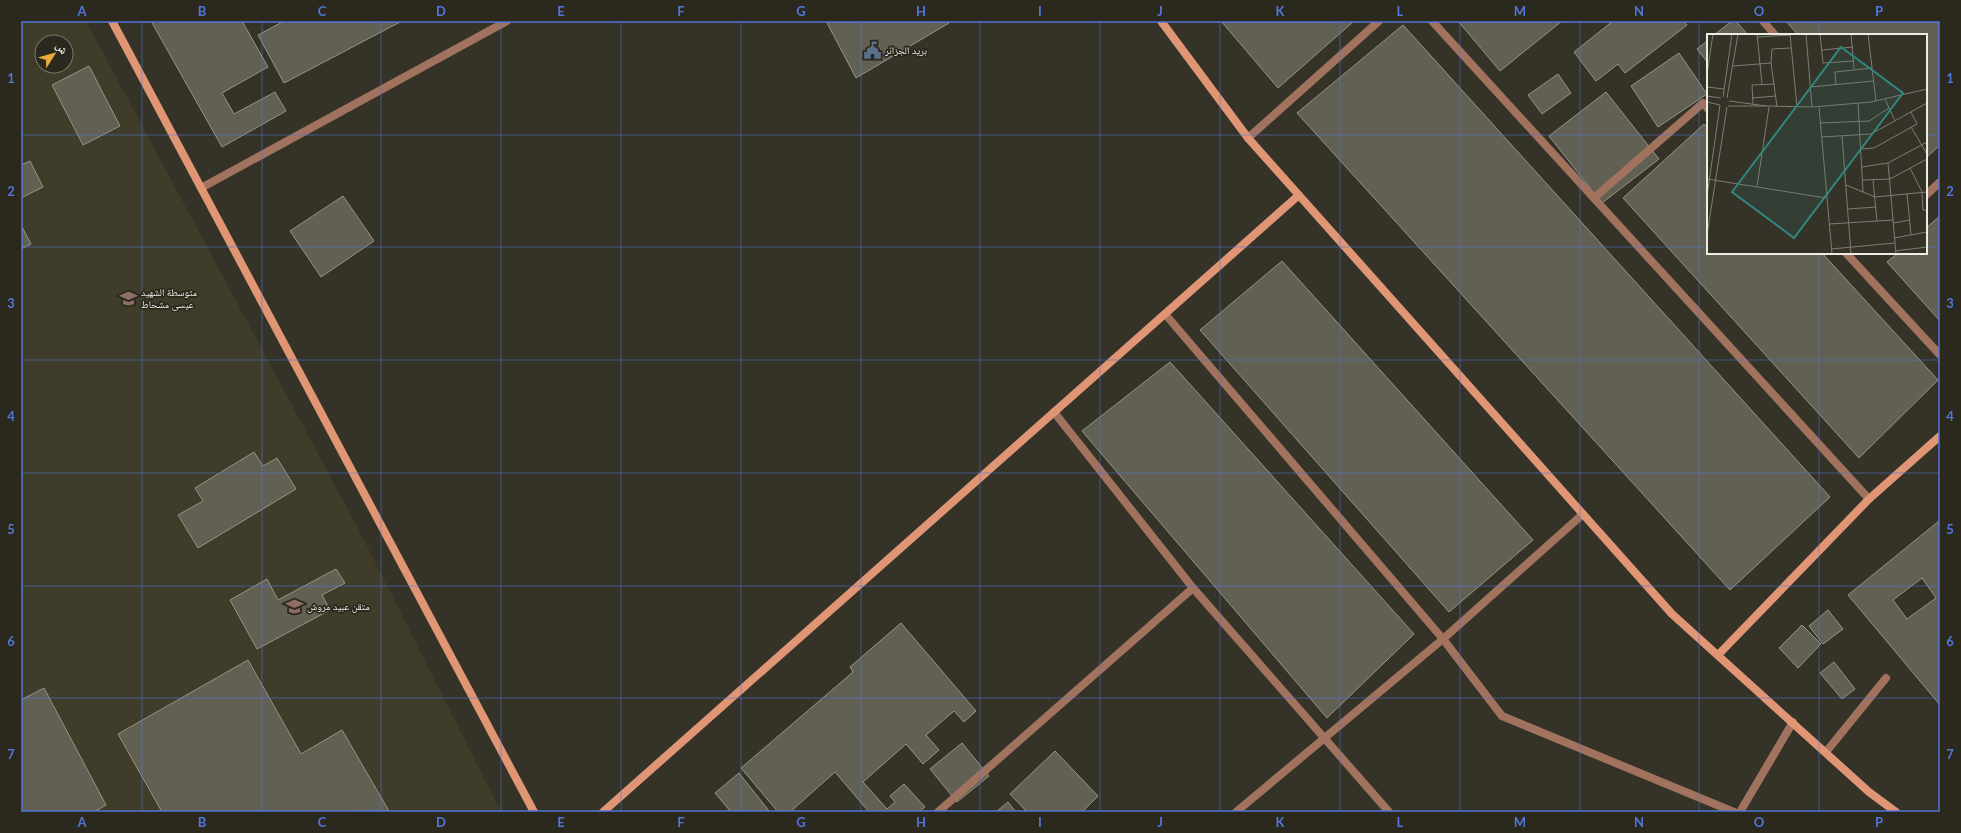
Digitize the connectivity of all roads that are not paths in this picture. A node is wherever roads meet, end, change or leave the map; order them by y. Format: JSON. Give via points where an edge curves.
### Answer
{"nodes":[{"id":1,"x":112,"y":21,"type":"edge"},
{"id":2,"x":507,"y":21,"type":"edge"},
{"id":3,"x":1162,"y":21,"type":"edge"},
{"id":4,"x":1379,"y":21,"type":"edge"},
{"id":5,"x":1432,"y":21,"type":"edge"},
{"id":6,"x":1763,"y":21,"type":"edge"},
{"id":7,"x":1774,"y":34,"type":"edge"},
{"id":8,"x":1707,"y":108,"type":"edge"},
{"id":9,"x":1248,"y":138,"type":"junction"},
{"id":10,"x":1940,"y":182,"type":"edge"},
{"id":11,"x":201,"y":188,"type":"junction"},
{"id":12,"x":1927,"y":194,"type":"edge"},
{"id":13,"x":1299,"y":195,"type":"junction"},
{"id":14,"x":1594,"y":198,"type":"junction"},
{"id":15,"x":1850,"y":254,"type":"edge"},
{"id":16,"x":1165,"y":314,"type":"junction"},
{"id":17,"x":1940,"y":355,"type":"edge"},
{"id":18,"x":1054,"y":412,"type":"junction"},
{"id":19,"x":1940,"y":436,"type":"edge"},
{"id":20,"x":1869,"y":500,"type":"junction"},
{"id":21,"x":1583,"y":514,"type":"junction"},
{"id":22,"x":1193,"y":588,"type":"junction"},
{"id":23,"x":1443,"y":639,"type":"junction"},
{"id":24,"x":1718,"y":655,"type":"junction"},
{"id":25,"x":1886,"y":678,"type":"dead end"},
{"id":26,"x":1793,"y":722,"type":"junction"},
{"id":27,"x":1324,"y":738,"type":"junction"},
{"id":28,"x":1826,"y":752,"type":"junction"},
{"id":29,"x":534,"y":812,"type":"edge"},
{"id":30,"x":603,"y":812,"type":"edge"},
{"id":31,"x":938,"y":812,"type":"edge"},
{"id":32,"x":1236,"y":812,"type":"edge"},
{"id":33,"x":1388,"y":812,"type":"edge"},
{"id":34,"x":1734,"y":812,"type":"edge"},
{"id":35,"x":1740,"y":812,"type":"edge"},
{"id":36,"x":1896,"y":812,"type":"edge"}],
"edges":[{"from":1,"to":11,"type":"street"},
{"from":2,"to":11,"type":"street"},
{"from":3,"to":9,"type":"street"},
{"from":4,"to":9,"type":"street"},
{"from":5,"to":14,"type":"street"},
{"from":6,"to":7,"type":"street"},
{"from":8,"to":14,"type":"street","via":[[1702,103]]},
{"from":9,"to":13,"type":"street"},
{"from":10,"to":12,"type":"street"},
{"from":11,"to":29,"type":"street"},
{"from":13,"to":16,"type":"street"},
{"from":13,"to":21,"type":"street"},
{"from":14,"to":20,"type":"street"},
{"from":15,"to":17,"type":"street"},
{"from":16,"to":18,"type":"street"},
{"from":16,"to":23,"type":"street"},
{"from":18,"to":22,"type":"street"},
{"from":18,"to":30,"type":"street"},
{"from":19,"to":20,"type":"street"},
{"from":20,"to":24,"type":"street"},
{"from":21,"to":23,"type":"street"},
{"from":21,"to":24,"type":"street","via":[[1672,614]]},
{"from":22,"to":27,"type":"street"},
{"from":22,"to":31,"type":"street"},
{"from":23,"to":27,"type":"street"},
{"from":23,"to":34,"type":"street","via":[[1502,716]]},
{"from":24,"to":26,"type":"street"},
{"from":25,"to":28,"type":"street"},
{"from":26,"to":28,"type":"street"},
{"from":26,"to":35,"type":"street"},
{"from":27,"to":32,"type":"street"},
{"from":27,"to":33,"type":"street"},
{"from":28,"to":36,"type":"street","via":[[1869,792]]}]}
